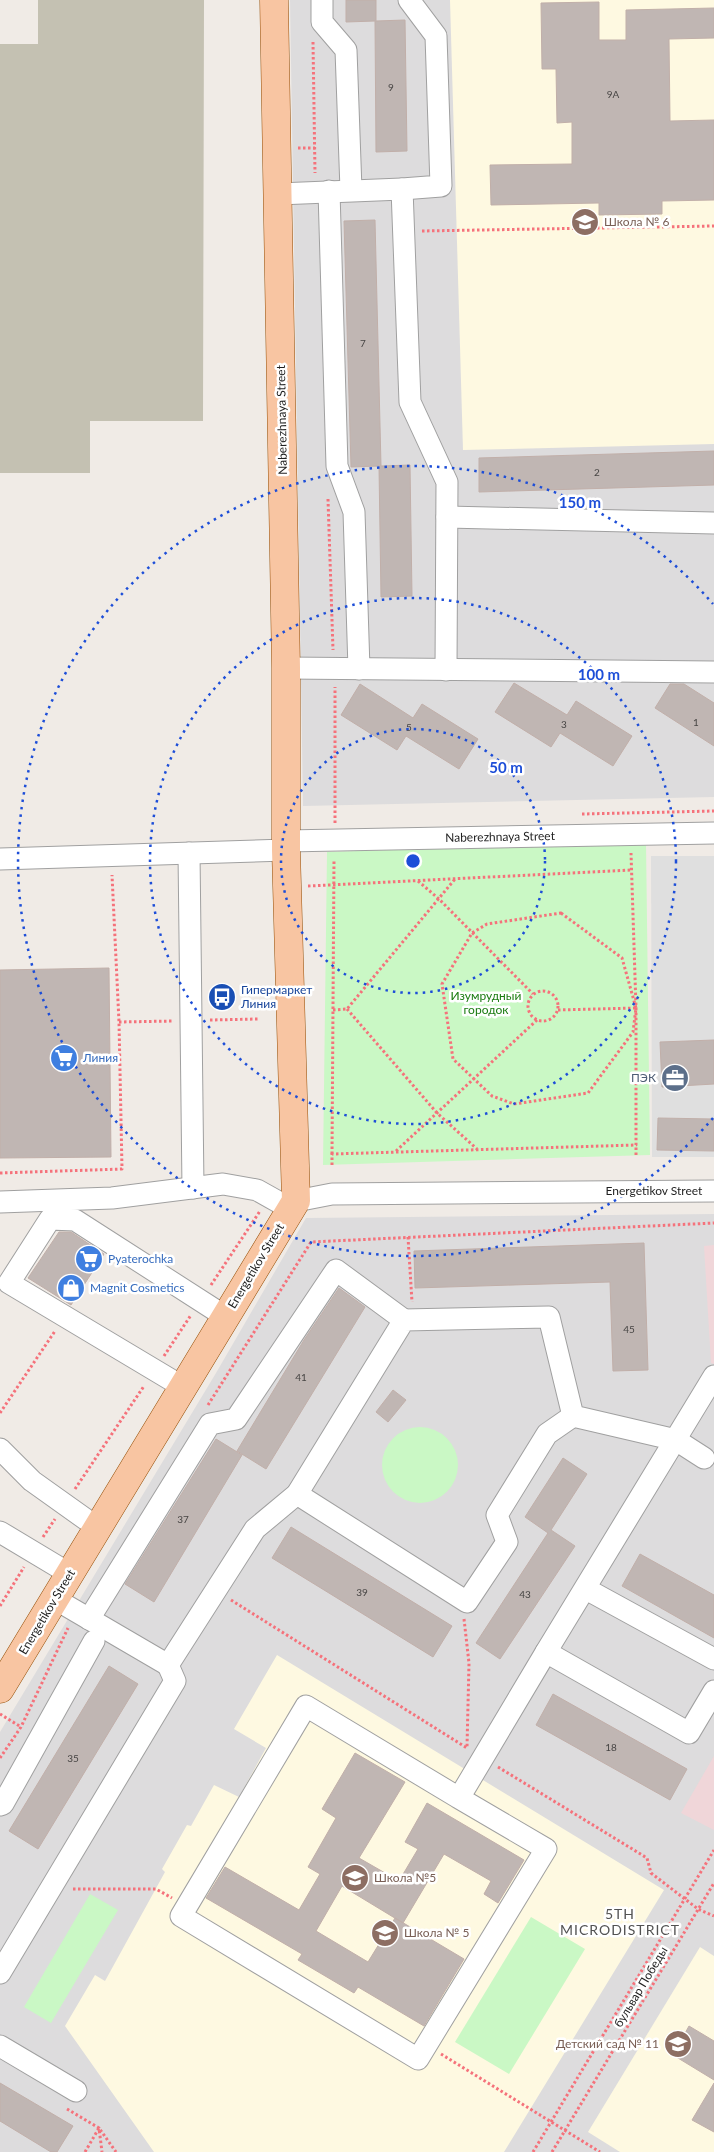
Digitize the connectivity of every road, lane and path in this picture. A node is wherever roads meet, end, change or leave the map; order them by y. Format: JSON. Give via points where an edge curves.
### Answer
{"nodes":[{"id":1,"x":274,"y":0,"type":"edge"},
{"id":2,"x":322,"y":0,"type":"edge"},
{"id":3,"x":410,"y":0,"type":"edge"},
{"id":4,"x":402,"y":189,"type":"junction"},
{"id":5,"x":351,"y":190,"type":"junction"},
{"id":6,"x":329,"y":191,"type":"junction"},
{"id":7,"x":278,"y":194,"type":"junction"},
{"id":8,"x":714,"y":226,"type":"edge"},
{"id":9,"x":404,"y":232,"type":"junction"},
{"id":10,"x":447,"y":517,"type":"junction"},
{"id":11,"x":714,"y":523,"type":"edge"},
{"id":12,"x":286,"y":668,"type":"junction"},
{"id":13,"x":359,"y":669,"type":"junction"},
{"id":14,"x":446,"y":670,"type":"junction"},
{"id":15,"x":714,"y":672,"type":"edge"},
{"id":16,"x":714,"y":833,"type":"edge"},
{"id":17,"x":286,"y":845,"type":"junction"},
{"id":18,"x":630,"y":851,"type":"dead end"},
{"id":19,"x":189,"y":853,"type":"junction"},
{"id":20,"x":111,"y":855,"type":"junction"},
{"id":21,"x":0,"y":859,"type":"edge"},
{"id":22,"x":632,"y":870,"type":"junction"},
{"id":23,"x":455,"y":879,"type":"junction"},
{"id":24,"x":417,"y":881,"type":"junction"},
{"id":25,"x":438,"y":899,"type":"junction"},
{"id":26,"x":472,"y":933,"type":"junction"},
{"id":27,"x":532,"y":994,"type":"junction"},
{"id":28,"x":636,"y":1008,"type":"junction"},
{"id":29,"x":347,"y":1009,"type":"junction"},
{"id":30,"x":333,"y":1010,"type":"junction"},
{"id":31,"x":558,"y":1010,"type":"junction"},
{"id":32,"x":537,"y":1020,"type":"junction"},
{"id":33,"x":474,"y":1079,"type":"junction"},
{"id":34,"x":437,"y":1113,"type":"junction"},
{"id":35,"x":636,"y":1145,"type":"junction"},
{"id":36,"x":478,"y":1149,"type":"junction"},
{"id":37,"x":396,"y":1152,"type":"junction"},
{"id":38,"x":332,"y":1154,"type":"junction"},
{"id":39,"x":636,"y":1155,"type":"dead end"},
{"id":40,"x":332,"y":1165,"type":"dead end"},
{"id":41,"x":0,"y":1173,"type":"edge"},
{"id":42,"x":193,"y":1188,"type":"junction"},
{"id":43,"x":714,"y":1191,"type":"edge"},
{"id":44,"x":0,"y":1202,"type":"edge"},
{"id":45,"x":285,"y":1202,"type":"junction"},
{"id":46,"x":714,"y":1223,"type":"edge"},
{"id":47,"x":408,"y":1237,"type":"junction"},
{"id":48,"x":201,"y":1301,"type":"junction"},
{"id":49,"x":65,"y":1316,"type":"junction"},
{"id":50,"x":226,"y":1317,"type":"junction"},
{"id":51,"x":408,"y":1320,"type":"junction"},
{"id":52,"x":154,"y":1370,"type":"junction"},
{"id":53,"x":714,"y":1376,"type":"edge"},
{"id":54,"x":183,"y":1387,"type":"junction"},
{"id":55,"x":205,"y":1410,"type":"dead end"},
{"id":56,"x":0,"y":1413,"type":"edge"},
{"id":57,"x":573,"y":1416,"type":"junction"},
{"id":58,"x":676,"y":1440,"type":"junction"},
{"id":59,"x":0,"y":1449,"type":"edge"},
{"id":60,"x":704,"y":1458,"type":"dead end"},
{"id":61,"x":297,"y":1494,"type":"junction"},
{"id":62,"x":65,"y":1504,"type":"junction"},
{"id":63,"x":98,"y":1528,"type":"junction"},
{"id":64,"x":0,"y":1532,"type":"edge"},
{"id":65,"x":33,"y":1552,"type":"junction"},
{"id":66,"x":70,"y":1574,"type":"junction"},
{"id":67,"x":586,"y":1589,"type":"junction"},
{"id":68,"x":461,"y":1598,"type":"junction"},
{"id":69,"x":55,"y":1599,"type":"junction"},
{"id":70,"x":0,"y":1606,"type":"edge"},
{"id":71,"x":89,"y":1619,"type":"junction"},
{"id":72,"x":94,"y":1641,"type":"joint"},
{"id":73,"x":546,"y":1652,"type":"junction"},
{"id":74,"x":714,"y":1659,"type":"edge"},
{"id":75,"x":168,"y":1665,"type":"junction"},
{"id":76,"x":0,"y":1689,"type":"edge"},
{"id":77,"x":714,"y":1691,"type":"edge"},
{"id":78,"x":0,"y":1714,"type":"edge"},
{"id":79,"x":21,"y":1727,"type":"junction"},
{"id":80,"x":467,"y":1747,"type":"dead end"},
{"id":81,"x":0,"y":1758,"type":"edge"},
{"id":82,"x":459,"y":1798,"type":"junction"},
{"id":83,"x":0,"y":1805,"type":"edge"},
{"id":84,"x":714,"y":1850,"type":"edge"},
{"id":85,"x":714,"y":1883,"type":"edge"},
{"id":86,"x":51,"y":1888,"type":"junction"},
{"id":87,"x":156,"y":1889,"type":"dead end"},
{"id":88,"x":0,"y":1973,"type":"edge"},
{"id":89,"x":427,"y":2045,"type":"junction"},
{"id":90,"x":0,"y":2046,"type":"edge"},
{"id":91,"x":71,"y":2100,"type":"joint"},
{"id":92,"x":551,"y":2121,"type":"junction"},
{"id":93,"x":99,"y":2128,"type":"junction"},
{"id":94,"x":566,"y":2130,"type":"junction"},
{"id":95,"x":85,"y":2152,"type":"edge"},
{"id":96,"x":102,"y":2152,"type":"edge"},
{"id":97,"x":116,"y":2152,"type":"edge"},
{"id":98,"x":533,"y":2152,"type":"edge"},
{"id":99,"x":552,"y":2152,"type":"edge"},
{"id":100,"x":600,"y":2152,"type":"edge"}],
"edges":[{"from":1,"to":7,"type":"main road","name":"Naberezhnaya Street"},
{"from":2,"to":5,"type":"street","via":[[322,22],[346,50]]},
{"from":3,"to":4,"type":"street","via":[[436,36],[441,186]]},
{"from":4,"to":5,"type":"street"},
{"from":4,"to":9,"type":"street"},
{"from":5,"to":6,"type":"street"},
{"from":6,"to":7,"type":"street"},
{"from":6,"to":13,"type":"street","via":[[338,466],[354,512]]},
{"from":7,"to":12,"type":"main road","name":"Naberezhnaya Street"},
{"from":8,"to":9,"type":"path"},
{"from":9,"to":10,"type":"street","via":[[410,402],[447,482]]},
{"from":10,"to":11,"type":"street"},
{"from":10,"to":14,"type":"street"},
{"from":12,"to":13,"type":"street"},
{"from":12,"to":17,"type":"main road","name":"Naberezhnaya Street"},
{"from":13,"to":14,"type":"street"},
{"from":14,"to":15,"type":"street"},
{"from":16,"to":17,"type":"street","name":"Naberezhnaya Street"},
{"from":17,"to":19,"type":"street"},
{"from":17,"to":45,"type":"main road","name":"Naberezhnaya Street"},
{"from":18,"to":22,"type":"path"},
{"from":19,"to":20,"type":"street"},
{"from":19,"to":42,"type":"street"},
{"from":20,"to":21,"type":"street"},
{"from":20,"to":41,"type":"path","via":[[122,1169]]},
{"from":22,"to":23,"type":"path"},
{"from":22,"to":28,"type":"path"},
{"from":23,"to":24,"type":"path"},
{"from":23,"to":25,"type":"path"},
{"from":24,"to":25,"type":"path"},
{"from":24,"to":30,"type":"path","via":[[334,885]]},
{"from":25,"to":26,"type":"path"},
{"from":25,"to":29,"type":"path"},
{"from":26,"to":27,"type":"path"},
{"from":26,"to":28,"type":"path","via":[[487,924],[561,913],[622,958]]},
{"from":26,"to":33,"type":"path","via":[[442,984],[453,1059]]},
{"from":27,"to":31,"type":"path","via":[[547,991],[554,995]]},
{"from":27,"to":32,"type":"path","via":[[528,1003],[530,1014]]},
{"from":28,"to":31,"type":"path"},
{"from":28,"to":33,"type":"path","via":[[633,1032],[588,1092],[514,1104],[492,1096]]},
{"from":28,"to":35,"type":"path"},
{"from":29,"to":30,"type":"path"},
{"from":29,"to":34,"type":"path"},
{"from":30,"to":38,"type":"path"},
{"from":31,"to":32,"type":"path","via":[[547,1021]]},
{"from":32,"to":33,"type":"path"},
{"from":33,"to":34,"type":"path"},
{"from":34,"to":36,"type":"path"},
{"from":34,"to":37,"type":"path"},
{"from":35,"to":36,"type":"path"},
{"from":35,"to":39,"type":"path"},
{"from":36,"to":37,"type":"path"},
{"from":37,"to":38,"type":"path"},
{"from":38,"to":40,"type":"path"},
{"from":42,"to":44,"type":"street","via":[[112,1198]]},
{"from":42,"to":45,"type":"street","via":[[222,1184],[257,1190]]},
{"from":43,"to":45,"type":"street","name":"Energetikov Street","via":[[332,1194]]},
{"from":45,"to":48,"type":"path","via":[[257,1216]]},
{"from":45,"to":50,"type":"main road","name":"Energetikov Street"},
{"from":46,"to":47,"type":"path"},
{"from":47,"to":51,"type":"path"},
{"from":47,"to":55,"type":"path","via":[[311,1242]]},
{"from":48,"to":49,"type":"street","via":[[75,1220],[50,1219],[9,1283]]},
{"from":48,"to":50,"type":"street"},
{"from":48,"to":52,"type":"path"},
{"from":49,"to":52,"type":"street"},
{"from":49,"to":56,"type":"path"},
{"from":50,"to":54,"type":"main road","name":"Energetikov Street"},
{"from":51,"to":57,"type":"street","via":[[549,1317]]},
{"from":51,"to":61,"type":"street"},
{"from":51,"to":71,"type":"street","via":[[336,1270],[236,1420],[210,1424]]},
{"from":52,"to":54,"type":"street"},
{"from":52,"to":62,"type":"path"},
{"from":53,"to":58,"type":"street"},
{"from":54,"to":63,"type":"main road","name":"Energetikov Street"},
{"from":57,"to":58,"type":"street"},
{"from":57,"to":68,"type":"street","via":[[547,1434],[497,1515],[507,1542],[468,1602]]},
{"from":58,"to":60,"type":"street"},
{"from":58,"to":67,"type":"street"},
{"from":59,"to":62,"type":"street","via":[[32,1481]]},
{"from":61,"to":68,"type":"street"},
{"from":61,"to":75,"type":"street","via":[[255,1529]]},
{"from":62,"to":63,"type":"street"},
{"from":62,"to":65,"type":"path"},
{"from":63,"to":66,"type":"main road","name":"Energetikov Street"},
{"from":64,"to":65,"type":"street"},
{"from":65,"to":66,"type":"street"},
{"from":65,"to":70,"type":"path"},
{"from":66,"to":69,"type":"main road","name":"Energetikov Street"},
{"from":67,"to":73,"type":"street"},
{"from":67,"to":74,"type":"street"},
{"from":68,"to":80,"type":"path","via":[[469,1663]]},
{"from":69,"to":71,"type":"street"},
{"from":69,"to":76,"type":"main road","name":"Energetikov Street"},
{"from":71,"to":75,"type":"street"},
{"from":72,"to":79,"type":"path","via":[[69,1626]]},
{"from":72,"to":83,"type":"street","via":[[4,1804]]},
{"from":73,"to":77,"type":"street","via":[[689,1733]]},
{"from":73,"to":82,"type":"street"},
{"from":75,"to":86,"type":"street","via":[[175,1681]]},
{"from":78,"to":79,"type":"path"},
{"from":79,"to":81,"type":"path"},
{"from":82,"to":89,"type":"street","via":[[546,1850]]},
{"from":82,"to":89,"type":"street","via":[[306,1706],[181,1916],[418,2059]]},
{"from":84,"to":92,"type":"path"},
{"from":85,"to":94,"type":"path","name":"бульвар Победы"},
{"from":86,"to":87,"type":"path"},
{"from":86,"to":88,"type":"street"},
{"from":89,"to":92,"type":"path"},
{"from":90,"to":91,"type":"street"},
{"from":91,"to":93,"type":"path"},
{"from":92,"to":94,"type":"path"},
{"from":92,"to":98,"type":"path"},
{"from":93,"to":95,"type":"path"},
{"from":93,"to":96,"type":"path"},
{"from":93,"to":97,"type":"path"},
{"from":94,"to":99,"type":"path","name":"бульвар Победы"},
{"from":94,"to":100,"type":"path"}]}
